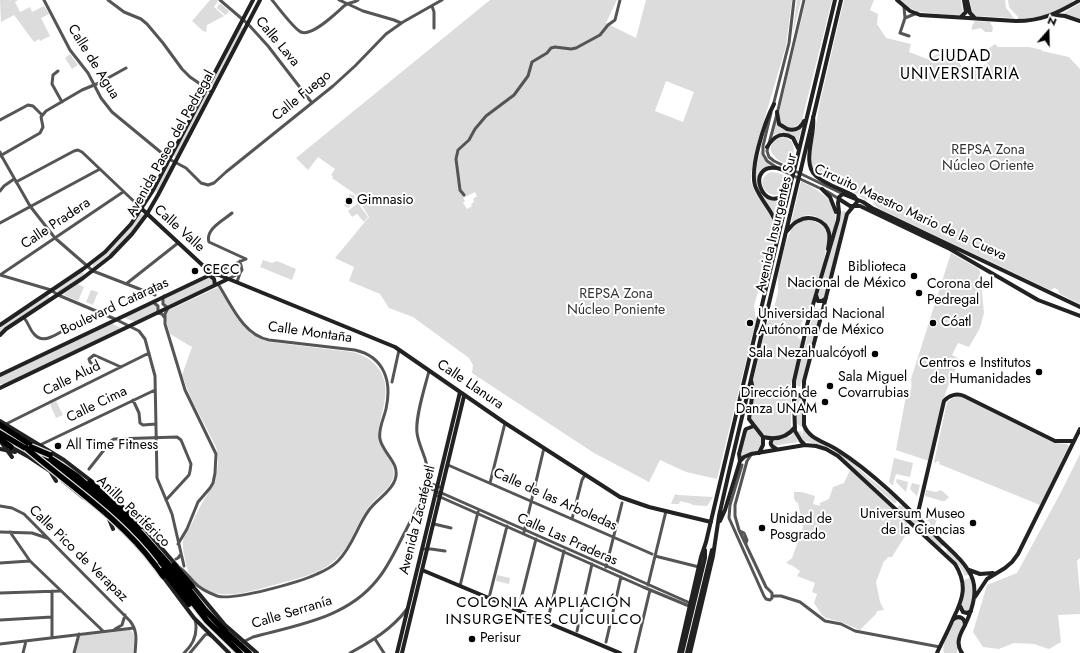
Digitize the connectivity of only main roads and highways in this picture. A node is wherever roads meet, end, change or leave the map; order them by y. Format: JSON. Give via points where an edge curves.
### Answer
{"nodes":[{"id":1,"x":3,"y":425,"type":"edge"},
{"id":2,"x":0,"y":429,"type":"edge"},
{"id":3,"x":0,"y":434,"type":"edge"},
{"id":4,"x":0,"y":441,"type":"edge"},
{"id":5,"x":9,"y":448,"type":"road end"},
{"id":6,"x":28,"y":448,"type":"junction"},
{"id":7,"x":122,"y":530,"type":"road end"},
{"id":8,"x":151,"y":555,"type":"junction"},
{"id":9,"x":163,"y":576,"type":"road end"},
{"id":10,"x":192,"y":586,"type":"road end"},
{"id":11,"x":236,"y":653,"type":"edge"},
{"id":12,"x":240,"y":653,"type":"edge"},
{"id":13,"x":246,"y":653,"type":"edge"},
{"id":14,"x":249,"y":653,"type":"edge"}],
"edges":[{"from":1,"to":14,"type":"highway","name":"Anillo Periférico","via":[[77,476],[110,504],[141,533],[226,633]]},
{"from":2,"to":6,"type":"highway"},
{"from":3,"to":6,"type":"highway"},
{"from":3,"to":8,"type":"highway","name":"Anillo Periférico","via":[[60,472],[118,521]]},
{"from":4,"to":5,"type":"highway"},
{"from":6,"to":9,"type":"highway","bridge":true,"via":[[107,514],[135,541]]},
{"from":6,"to":10,"type":"highway","bridge":true,"via":[[50,455],[105,494],[145,532]]},
{"from":6,"to":12,"type":"highway","bridge":true,"via":[[72,478],[139,537],[207,621]]},
{"from":6,"to":13,"type":"highway","bridge":true,"via":[[78,479],[116,512],[142,537],[220,630]]},
{"from":7,"to":8,"type":"highway"},
{"from":8,"to":11,"type":"highway","name":"Anillo Periférico","via":[[200,617]]}]}
